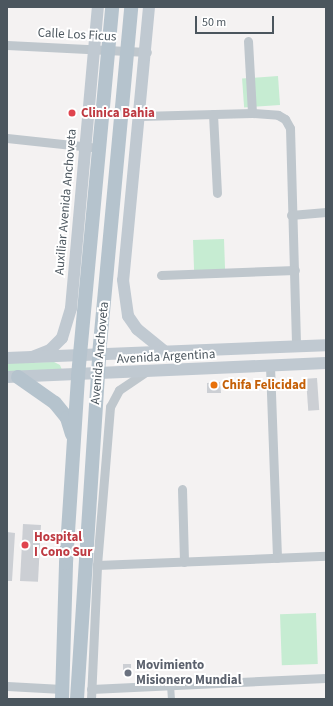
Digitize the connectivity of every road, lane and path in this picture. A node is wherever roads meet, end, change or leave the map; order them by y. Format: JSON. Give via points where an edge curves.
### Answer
{"nodes":[{"id":1,"x":98,"y":7,"type":"edge"},
{"id":2,"x":112,"y":7,"type":"edge"},
{"id":3,"x":131,"y":7,"type":"edge"},
{"id":4,"x":150,"y":7,"type":"edge"},
{"id":5,"x":248,"y":41,"type":"dead end"},
{"id":6,"x":7,"y":45,"type":"edge"},
{"id":7,"x":101,"y":49,"type":"junction"},
{"id":8,"x":127,"y":50,"type":"junction"},
{"id":9,"x":147,"y":52,"type":"junction"},
{"id":10,"x":252,"y":113,"type":"junction"},
{"id":11,"x":213,"y":114,"type":"junction"},
{"id":12,"x":140,"y":116,"type":"junction"},
{"id":13,"x":7,"y":138,"type":"edge"},
{"id":14,"x":92,"y":147,"type":"junction"},
{"id":15,"x":217,"y":193,"type":"dead end"},
{"id":16,"x":326,"y":212,"type":"edge"},
{"id":17,"x":291,"y":215,"type":"junction"},
{"id":18,"x":295,"y":270,"type":"junction"},
{"id":19,"x":161,"y":275,"type":"dead end"},
{"id":20,"x":326,"y":345,"type":"edge"},
{"id":21,"x":296,"y":346,"type":"junction"},
{"id":22,"x":165,"y":352,"type":"junction"},
{"id":23,"x":80,"y":356,"type":"junction"},
{"id":24,"x":99,"y":356,"type":"junction"},
{"id":25,"x":7,"y":358,"type":"edge"},
{"id":26,"x":32,"y":358,"type":"junction"},
{"id":27,"x":326,"y":363,"type":"edge"},
{"id":28,"x":270,"y":366,"type":"junction"},
{"id":29,"x":146,"y":372,"type":"junction"},
{"id":30,"x":98,"y":375,"type":"junction"},
{"id":31,"x":78,"y":376,"type":"junction"},
{"id":32,"x":13,"y":377,"type":"edge"},
{"id":33,"x":74,"y":439,"type":"junction"},
{"id":34,"x":182,"y":489,"type":"dead end"},
{"id":35,"x":326,"y":556,"type":"edge"},
{"id":36,"x":277,"y":558,"type":"junction"},
{"id":37,"x":184,"y":562,"type":"junction"},
{"id":38,"x":97,"y":565,"type":"junction"},
{"id":39,"x":326,"y":678,"type":"edge"},
{"id":40,"x":170,"y":685,"type":"junction"},
{"id":41,"x":7,"y":686,"type":"edge"},
{"id":42,"x":91,"y":689,"type":"junction"},
{"id":43,"x":62,"y":694,"type":"edge"},
{"id":44,"x":77,"y":699,"type":"edge"},
{"id":45,"x":91,"y":699,"type":"edge"},
{"id":46,"x":170,"y":699,"type":"edge"}],
"edges":[{"from":1,"to":7,"type":"main road"},
{"from":2,"to":7,"type":"main road","name":"Avenida Anchoveta"},
{"from":3,"to":8,"type":"main road","name":"Avenida Anchoveta"},
{"from":4,"to":9,"type":"main road"},
{"from":5,"to":10,"type":"street"},
{"from":6,"to":7,"type":"street","name":"Calle Los Ficus"},
{"from":7,"to":8,"type":"street","name":"Calle Los Ficus"},
{"from":7,"to":14,"type":"main road","name":"Avenida Anchoveta"},
{"from":8,"to":9,"type":"street","name":"Calle Los Ficus"},
{"from":8,"to":24,"type":"main road","name":"Avenida Anchoveta"},
{"from":9,"to":12,"type":"main road"},
{"from":10,"to":11,"type":"street"},
{"from":10,"to":17,"type":"street","via":[[278,114],[285,119],[290,128]]},
{"from":11,"to":12,"type":"street"},
{"from":11,"to":15,"type":"street"},
{"from":12,"to":22,"type":"main road","via":[[123,280],[124,302],[128,316],[137,329]]},
{"from":13,"to":14,"type":"street"},
{"from":14,"to":23,"type":"main road","name":"Avenida Anchoveta"},
{"from":14,"to":26,"type":"main road","name":"Auxiliar Avenida Anchoveta","via":[[70,308],[62,338],[50,350]]},
{"from":16,"to":17,"type":"street"},
{"from":17,"to":18,"type":"street"},
{"from":18,"to":19,"type":"street"},
{"from":18,"to":21,"type":"street"},
{"from":20,"to":21,"type":"main road","name":"Avenida Argentina"},
{"from":21,"to":22,"type":"main road","name":"Avenida Argentina"},
{"from":22,"to":24,"type":"main road","name":"Avenida Argentina"},
{"from":23,"to":24,"type":"main road","name":"Avenida Argentina"},
{"from":23,"to":26,"type":"main road","name":"Avenida Argentina"},
{"from":23,"to":31,"type":"main road","name":"Avenida Anchoveta"},
{"from":24,"to":30,"type":"main road","name":"Avenida Anchoveta"},
{"from":25,"to":26,"type":"main road","name":"Avenida Argentina"},
{"from":27,"to":28,"type":"main road","name":"Avenida Argentina"},
{"from":28,"to":29,"type":"main road","name":"Avenida Argentina"},
{"from":28,"to":36,"type":"street"},
{"from":29,"to":30,"type":"main road","name":"Avenida Argentina"},
{"from":29,"to":38,"type":"street","via":[[120,390],[110,407]]},
{"from":30,"to":31,"type":"main road","name":"Avenida Argentina"},
{"from":30,"to":44,"type":"main road","name":"Avenida Anchoveta"},
{"from":31,"to":32,"type":"main road","name":"Avenida Argentina"},
{"from":31,"to":33,"type":"main road","name":"Avenida Anchoveta"},
{"from":32,"to":33,"type":"main road","via":[[55,403],[67,418]]},
{"from":33,"to":43,"type":"main road","name":"Avenida Anchoveta","via":[[66,563]]},
{"from":34,"to":37,"type":"street"},
{"from":35,"to":36,"type":"street"},
{"from":36,"to":37,"type":"street"},
{"from":37,"to":38,"type":"street"},
{"from":38,"to":42,"type":"street"},
{"from":39,"to":40,"type":"street"},
{"from":40,"to":42,"type":"street"},
{"from":40,"to":46,"type":"street"},
{"from":41,"to":43,"type":"street"},
{"from":42,"to":45,"type":"street"}]}
